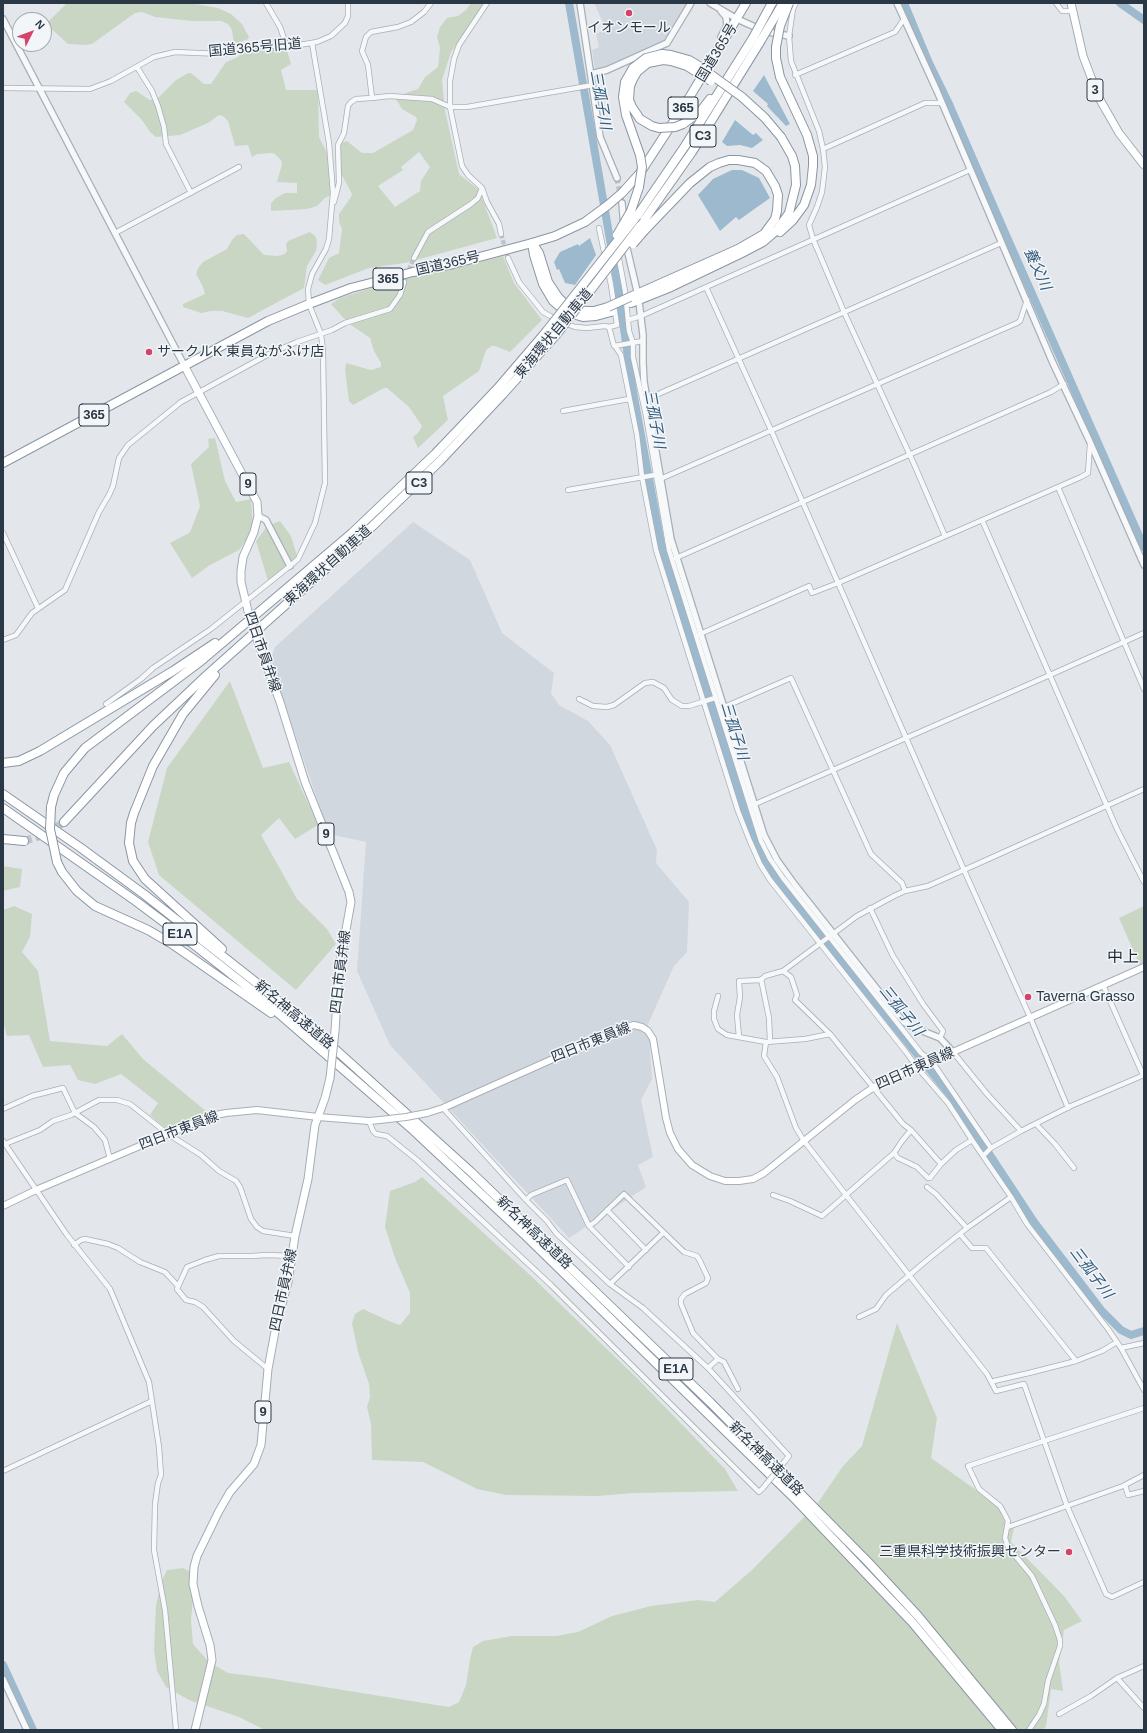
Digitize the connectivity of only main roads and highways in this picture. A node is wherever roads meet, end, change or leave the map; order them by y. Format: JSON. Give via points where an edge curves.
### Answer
{"nodes":[{"id":1,"x":746,"y":3,"type":"edge"},
{"id":2,"x":772,"y":3,"type":"edge"},
{"id":3,"x":783,"y":3,"type":"edge"},
{"id":4,"x":791,"y":6,"type":"edge"},
{"id":5,"x":1072,"y":7,"type":"edge"},
{"id":6,"x":752,"y":37,"type":"junction"},
{"id":7,"x":779,"y":138,"type":"junction"},
{"id":8,"x":1144,"y":165,"type":"edge"},
{"id":9,"x":634,"y":213,"type":"junction"},
{"id":10,"x":642,"y":229,"type":"junction"},
{"id":11,"x":764,"y":238,"type":"junction"},
{"id":12,"x":532,"y":243,"type":"junction"},
{"id":13,"x":185,"y":367,"type":"junction"},
{"id":14,"x":3,"y":463,"type":"edge"},
{"id":15,"x":263,"y":610,"type":"junction"},
{"id":16,"x":270,"y":618,"type":"junction"},
{"id":17,"x":3,"y":763,"type":"edge"},
{"id":18,"x":3,"y":794,"type":"edge"},
{"id":19,"x":3,"y":808,"type":"edge"},
{"id":20,"x":64,"y":822,"type":"tunnel mouth"},
{"id":21,"x":3,"y":839,"type":"edge"},
{"id":22,"x":24,"y":840,"type":"tunnel mouth"},
{"id":23,"x":1144,"y":967,"type":"edge"},
{"id":24,"x":316,"y":1032,"type":"junction"},
{"id":25,"x":348,"y":1072,"type":"junction"},
{"id":26,"x":318,"y":1117,"type":"junction"},
{"id":27,"x":3,"y":1206,"type":"edge"},
{"id":28,"x":195,"y":1730,"type":"edge"},
{"id":29,"x":1002,"y":1730,"type":"edge"},
{"id":30,"x":1012,"y":1730,"type":"edge"}],
"edges":[{"from":1,"to":12,"type":"highway","name":"国道365号","number":"365","via":[[713,60],[640,173],[622,193],[598,213],[569,230]]},
{"from":2,"to":6,"type":"highway","number":"C3","bridge":true},
{"from":3,"to":10,"type":"highway","number":"C3","bridge":true},
{"from":4,"to":11,"type":"highway","bridge":true,"via":[[780,26],[776,47],[777,63],[780,77],[807,135],[813,166],[808,195],[799,213],[787,226]]},
{"from":5,"to":8,"type":"main road","number":"3","via":[[1083,56],[1099,98],[1119,133]]},
{"from":6,"to":7,"type":"highway","bridge":true,"via":[[706,104],[692,119],[683,124],[659,128],[645,123],[635,114],[629,100],[633,79],[642,67],[654,61],[671,61],[687,66],[716,84],[739,102]]},
{"from":6,"to":9,"type":"highway","number":"C3","via":[[685,146]]},
{"from":7,"to":9,"type":"highway","bridge":true,"via":[[765,118],[742,97],[699,66],[671,55],[662,54],[646,58],[633,68],[625,82],[623,97],[642,167]]},
{"from":7,"to":11,"type":"highway","via":[[792,156],[795,166],[795,194],[783,222],[777,230]]},
{"from":9,"to":15,"type":"highway","name":"東海環状自動車道","number":"C3","bridge":true,"via":[[575,296],[492,394],[390,499]]},
{"from":10,"to":11,"type":"highway","via":[[699,175],[719,163],[747,160],[760,166],[772,178],[778,195],[775,219]]},
{"from":10,"to":16,"type":"highway","name":"東海環状自動車道","number":"C3","bridge":true,"via":[[570,319],[439,462],[357,541]]},
{"from":11,"to":12,"type":"highway","via":[[671,287],[596,316],[569,313],[553,301],[543,284]]},
{"from":12,"to":13,"type":"highway","name":"国道365号","number":"365","via":[[350,288],[268,321]]},
{"from":13,"to":14,"type":"highway","name":"国道365号","number":"365"},
{"from":13,"to":26,"type":"main road","name":"四日市員弁線","number":"9","bridge":true,"via":[[257,502],[258,516],[254,532],[243,557],[241,582],[245,603],[280,702],[304,782],[351,902],[339,968],[330,1078]]},
{"from":15,"to":17,"type":"highway","via":[[173,671],[47,748],[19,761]]},
{"from":15,"to":25,"type":"highway","bridge":true,"via":[[201,661],[84,748],[64,773],[54,795],[50,829],[57,862],[69,882],[90,902],[172,944],[272,1014]]},
{"from":16,"to":20,"type":"highway","via":[[153,726]]},
{"from":16,"to":24,"type":"highway","via":[[206,683],[172,731],[144,785],[131,823],[129,843],[133,861],[145,879]]},
{"from":18,"to":24,"type":"highway","name":"新名神高速道路","number":"E1A","via":[[145,895]]},
{"from":19,"to":25,"type":"highway","name":"新名神高速道路","number":"E1A","via":[[197,947]]},
{"from":21,"to":22,"type":"highway"},
{"from":23,"to":26,"type":"main road","name":"四日市東員線","bridge":true,"via":[[954,1052],[916,1066],[874,1087],[753,1179],[725,1181],[710,1176],[692,1165],[678,1149],[670,1133],[653,1040],[648,1031],[634,1025],[620,1028],[427,1113],[369,1121]]},
{"from":24,"to":30,"type":"highway","name":"新名神高速道路","number":"E1A","via":[[448,1151],[804,1496],[918,1616]]},
{"from":25,"to":29,"type":"highway","name":"新名神高速道路","number":"E1A","via":[[526,1236],[797,1501],[912,1622]]},
{"from":26,"to":27,"type":"main road","name":"四日市東員線","via":[[257,1110],[211,1116]]},
{"from":26,"to":28,"type":"main road","name":"四日市員弁線","number":"9","via":[[293,1256],[268,1369],[258,1456],[230,1492],[219,1511],[194,1567],[193,1584],[212,1660]]}]}
